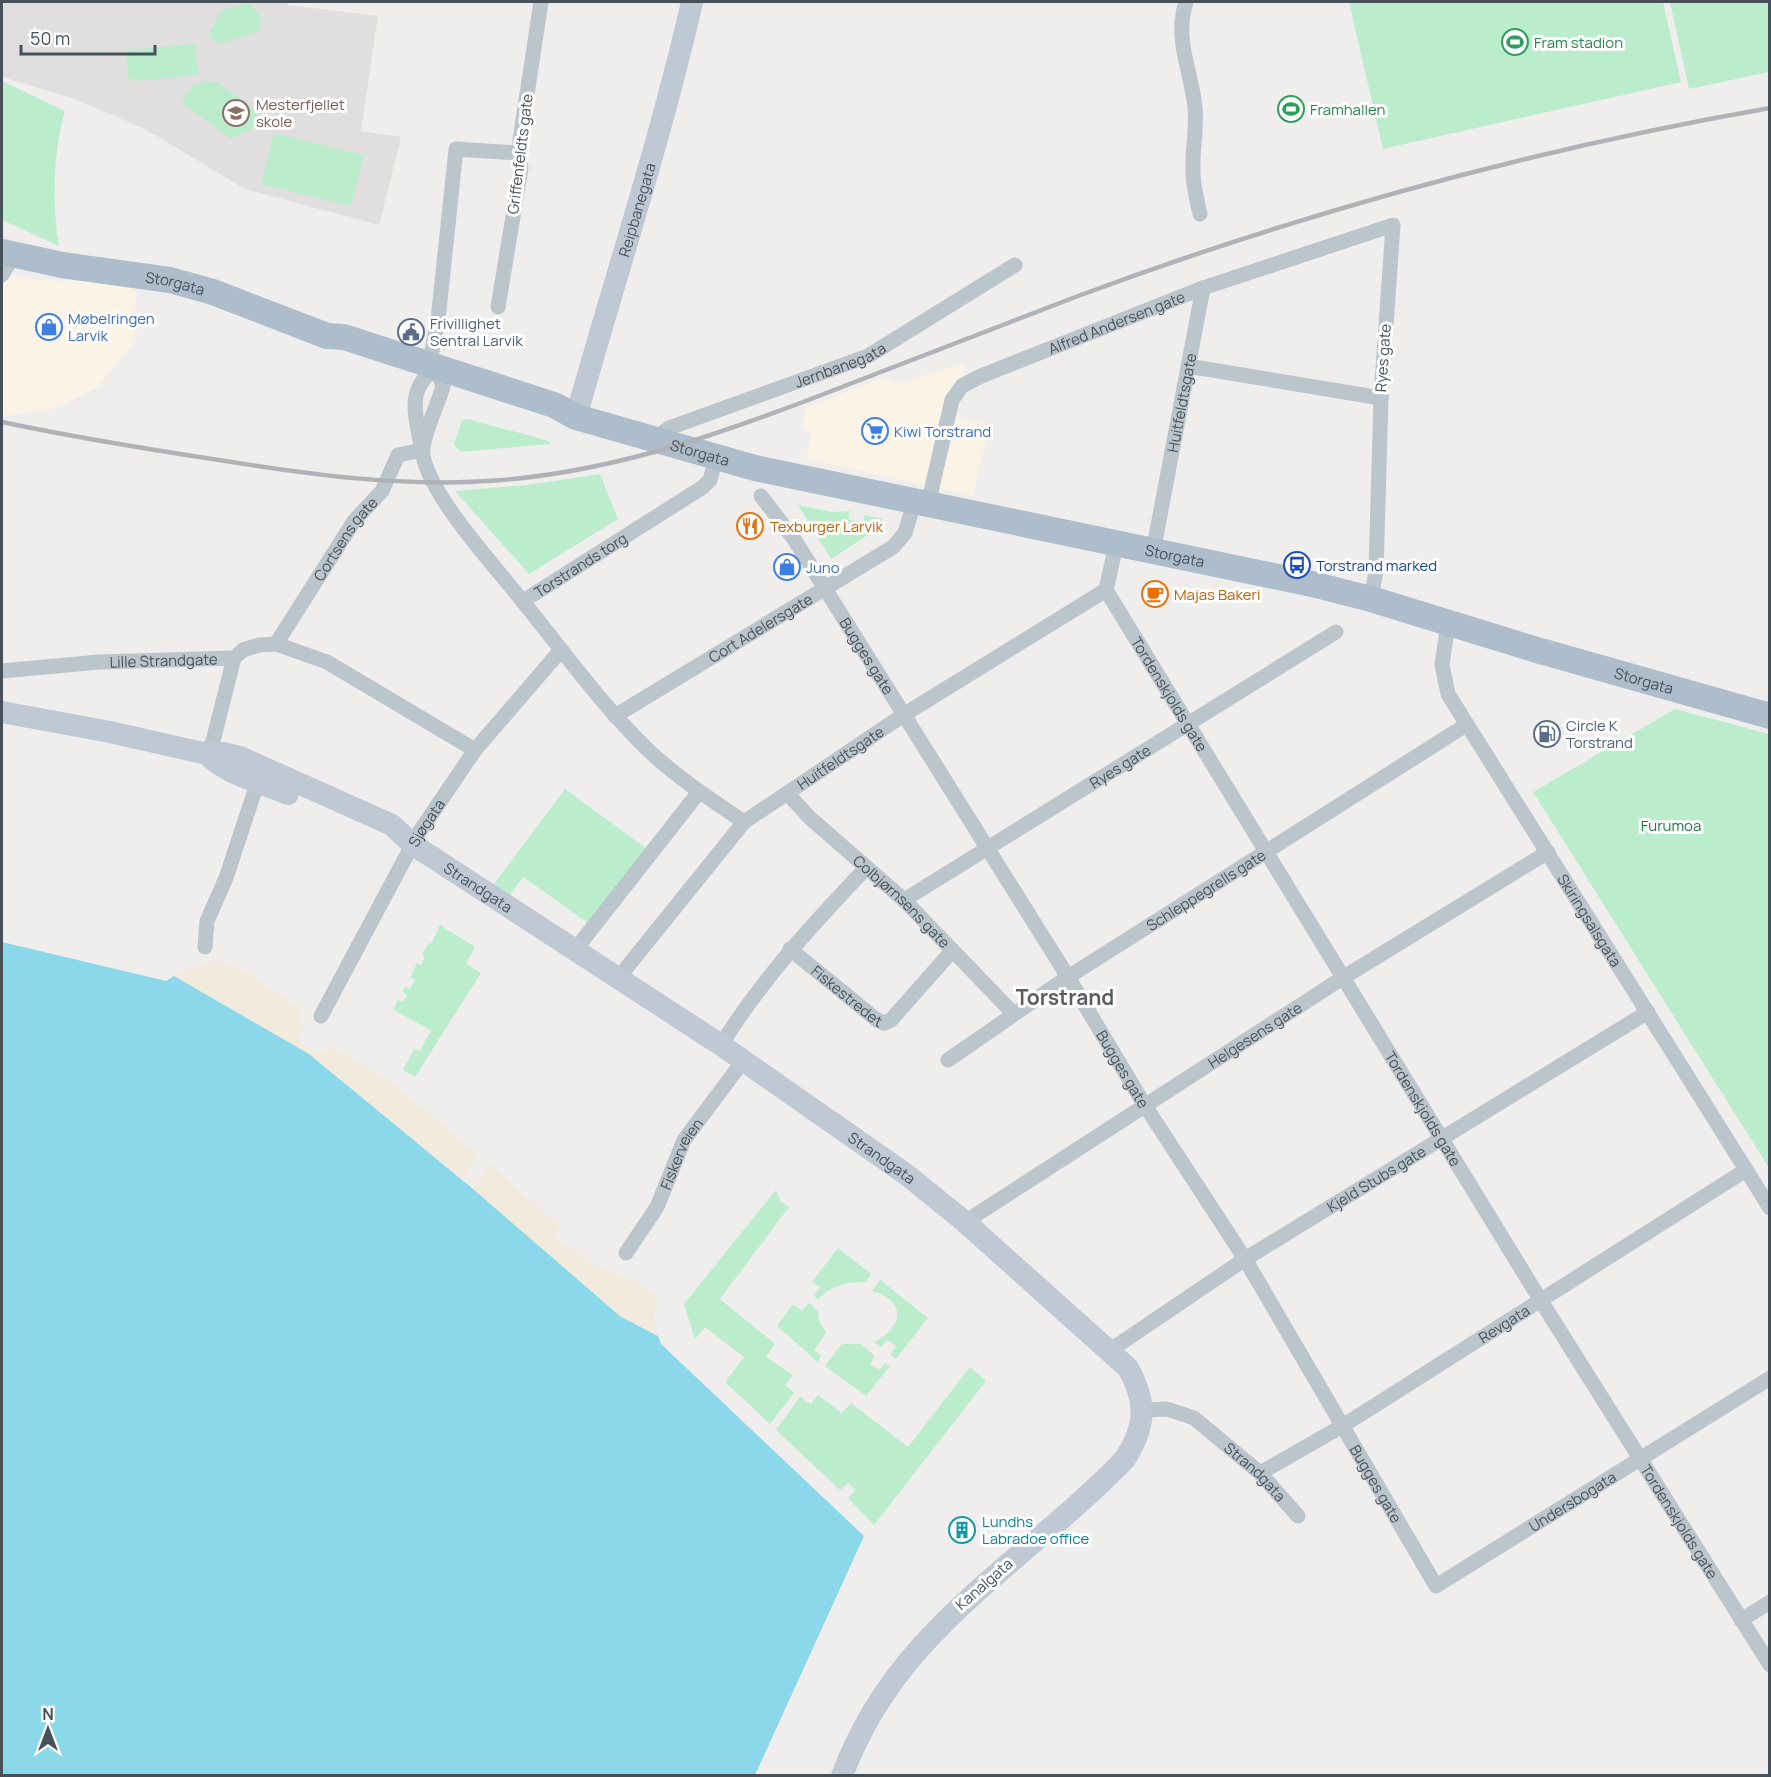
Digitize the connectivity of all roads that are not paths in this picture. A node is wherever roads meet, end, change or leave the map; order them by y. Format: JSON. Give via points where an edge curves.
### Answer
{"nodes":[{"id":1,"x":541,"y":2,"type":"edge"},
{"id":2,"x":692,"y":2,"type":"edge"},
{"id":3,"x":1186,"y":2,"type":"edge"},
{"id":4,"x":518,"y":153,"type":"junction"},
{"id":5,"x":1200,"y":214,"type":"dead end"},
{"id":6,"x":1393,"y":225,"type":"joint"},
{"id":7,"x":6,"y":250,"type":"edge"},
{"id":8,"x":1015,"y":265,"type":"dead end"},
{"id":9,"x":2,"y":275,"type":"edge"},
{"id":10,"x":1203,"y":288,"type":"junction"},
{"id":11,"x":498,"y":306,"type":"dead end"},
{"id":12,"x":1188,"y":366,"type":"junction"},
{"id":13,"x":432,"y":374,"type":"junction"},
{"id":14,"x":1381,"y":398,"type":"junction"},
{"id":15,"x":576,"y":417,"type":"junction"},
{"id":16,"x":654,"y":439,"type":"junction"},
{"id":17,"x":422,"y":450,"type":"junction"},
{"id":18,"x":716,"y":458,"type":"junction"},
{"id":19,"x":761,"y":496,"type":"dead end"},
{"id":20,"x":921,"y":504,"type":"junction"},
{"id":21,"x":1116,"y":544,"type":"junction"},
{"id":22,"x":1153,"y":552,"type":"junction"},
{"id":23,"x":824,"y":589,"type":"junction"},
{"id":24,"x":1106,"y":590,"type":"junction"},
{"id":25,"x":1371,"y":599,"type":"junction"},
{"id":26,"x":523,"y":601,"type":"junction"},
{"id":27,"x":1448,"y":623,"type":"junction"},
{"id":28,"x":1336,"y":632,"type":"dead end"},
{"id":29,"x":276,"y":644,"type":"junction"},
{"id":30,"x":561,"y":650,"type":"junction"},
{"id":31,"x":234,"y":658,"type":"junction"},
{"id":32,"x":2,"y":671,"type":"edge"},
{"id":33,"x":2,"y":712,"type":"edge"},
{"id":34,"x":905,"y":714,"type":"junction"},
{"id":35,"x":615,"y":716,"type":"junction"},
{"id":36,"x":1770,"y":716,"type":"edge"},
{"id":37,"x":1188,"y":723,"type":"junction"},
{"id":38,"x":1466,"y":725,"type":"junction"},
{"id":39,"x":475,"y":750,"type":"junction"},
{"id":40,"x":207,"y":754,"type":"junction"},
{"id":41,"x":260,"y":774,"type":"junction"},
{"id":42,"x":699,"y":792,"type":"junction"},
{"id":43,"x":787,"y":793,"type":"junction"},
{"id":44,"x":744,"y":822,"type":"junction"},
{"id":45,"x":412,"y":844,"type":"junction"},
{"id":46,"x":988,"y":848,"type":"junction"},
{"id":47,"x":1266,"y":850,"type":"junction"},
{"id":48,"x":1548,"y":852,"type":"junction"},
{"id":49,"x":866,"y":868,"type":"junction"},
{"id":50,"x":904,"y":900,"type":"junction"},
{"id":51,"x":204,"y":947,"type":"dead end"},
{"id":52,"x":790,"y":949,"type":"junction"},
{"id":53,"x":575,"y":950,"type":"junction"},
{"id":54,"x":952,"y":951,"type":"junction"},
{"id":55,"x":619,"y":977,"type":"junction"},
{"id":56,"x":1068,"y":977,"type":"junction"},
{"id":57,"x":1344,"y":977,"type":"junction"},
{"id":58,"x":1648,"y":1012,"type":"junction"},
{"id":59,"x":1013,"y":1013,"type":"junction"},
{"id":60,"x":321,"y":1016,"type":"dead end"},
{"id":61,"x":721,"y":1045,"type":"junction"},
{"id":62,"x":948,"y":1060,"type":"dead end"},
{"id":63,"x":743,"y":1061,"type":"junction"},
{"id":64,"x":1144,"y":1104,"type":"junction"},
{"id":65,"x":1441,"y":1137,"type":"junction"},
{"id":66,"x":1746,"y":1170,"type":"junction"},
{"id":67,"x":1770,"y":1208,"type":"edge"},
{"id":68,"x":964,"y":1222,"type":"junction"},
{"id":69,"x":626,"y":1252,"type":"dead end"},
{"id":70,"x":1245,"y":1259,"type":"junction"},
{"id":71,"x":1541,"y":1301,"type":"junction"},
{"id":72,"x":1109,"y":1351,"type":"junction"},
{"id":73,"x":1770,"y":1378,"type":"edge"},
{"id":74,"x":1142,"y":1410,"type":"junction"},
{"id":75,"x":1344,"y":1425,"type":"junction"},
{"id":76,"x":1642,"y":1459,"type":"junction"},
{"id":77,"x":1260,"y":1473,"type":"junction"},
{"id":78,"x":1298,"y":1516,"type":"dead end"},
{"id":79,"x":1437,"y":1586,"type":"joint"},
{"id":80,"x":1770,"y":1602,"type":"edge"},
{"id":81,"x":1741,"y":1620,"type":"junction"},
{"id":82,"x":1770,"y":1665,"type":"edge"},
{"id":83,"x":842,"y":1776,"type":"edge"}],
"edges":[{"from":1,"to":4,"type":"street","name":"Griffenfeldts gate"},
{"from":2,"to":15,"type":"main road","name":"Reipbanegata","via":[[636,218]]},
{"from":3,"to":5,"type":"street","via":[[1181,22],[1182,50],[1195,105],[1193,172]]},
{"from":4,"to":11,"type":"street","name":"Griffenfeldts gate","via":[[521,168]]},
{"from":4,"to":13,"type":"street","via":[[456,149]]},
{"from":6,"to":10,"type":"street","name":"Alfred Andersen gate"},
{"from":6,"to":14,"type":"street","name":"Ryes gate"},
{"from":7,"to":9,"type":"street"},
{"from":7,"to":13,"type":"main road","name":"Storgata","via":[[62,265],[170,280],[213,292],[327,336],[344,337]]},
{"from":8,"to":16,"type":"street","name":"Jernbanegata","via":[[868,356],[669,428]]},
{"from":10,"to":12,"type":"street","name":"Huitfeldtsgate"},
{"from":10,"to":20,"type":"street","name":"Alfred Andersen gate","via":[[962,386],[952,400]]},
{"from":12,"to":14,"type":"street"},
{"from":12,"to":22,"type":"street","name":"Huitfeldtsgate"},
{"from":13,"to":15,"type":"main road","name":"Storgata","via":[[552,417]]},
{"from":13,"to":17,"type":"street"},
{"from":13,"to":17,"type":"street","name":"Torstrands torg","via":[[415,400]]},
{"from":14,"to":25,"type":"street","name":"Ryes gate","via":[[1376,571]]},
{"from":15,"to":16,"type":"main road","name":"Storgata"},
{"from":16,"to":18,"type":"main road","name":"Storgata"},
{"from":17,"to":26,"type":"street","name":"Torstrands torg","via":[[428,472],[478,545]]},
{"from":17,"to":29,"type":"street","name":"Cortsens gate","via":[[398,454],[382,491],[354,521]]},
{"from":18,"to":20,"type":"main road","name":"Storgata"},
{"from":18,"to":26,"type":"street","name":"Torstrands torg","via":[[704,487]]},
{"from":19,"to":23,"type":"street","name":"Bugges gate","via":[[794,538]]},
{"from":20,"to":21,"type":"main road","name":"Storgata"},
{"from":20,"to":23,"type":"street","name":"Cort Adelersgate","via":[[894,547]]},
{"from":21,"to":22,"type":"main road","name":"Storgata"},
{"from":21,"to":24,"type":"street"},
{"from":22,"to":25,"type":"main road","name":"Storgata"},
{"from":23,"to":34,"type":"street","name":"Bugges gate"},
{"from":23,"to":35,"type":"street","name":"Cort Adelersgate"},
{"from":24,"to":34,"type":"street","name":"Huitfeldtsgate"},
{"from":24,"to":37,"type":"street","name":"Tordenskjolds gate"},
{"from":25,"to":27,"type":"main road","name":"Storgata"},
{"from":26,"to":30,"type":"street"},
{"from":27,"to":36,"type":"main road","name":"Storgata"},
{"from":27,"to":38,"type":"street","name":"Skiringsalsgata","via":[[1442,664],[1448,694]]},
{"from":28,"to":37,"type":"street","name":"Ryes gate"},
{"from":29,"to":31,"type":"street","name":"Lille Strandgate","via":[[243,650]]},
{"from":29,"to":39,"type":"street","name":"Lille Strandgate","via":[[327,662]]},
{"from":30,"to":35,"type":"street"},
{"from":30,"to":39,"type":"street","name":"Sjøgata"},
{"from":31,"to":32,"type":"street","name":"Lille Strandgate","via":[[99,662]]},
{"from":31,"to":40,"type":"street"},
{"from":33,"to":40,"type":"main road","name":"Strandgata"},
{"from":34,"to":43,"type":"street","name":"Huitfeldtsgate"},
{"from":34,"to":46,"type":"street","name":"Bugges gate"},
{"from":35,"to":42,"type":"street","via":[[647,749]]},
{"from":37,"to":46,"type":"street","name":"Ryes gate"},
{"from":37,"to":47,"type":"street","name":"Tordenskjolds gate"},
{"from":38,"to":47,"type":"street","name":"Schleppegrells gate"},
{"from":38,"to":48,"type":"street","name":"Skiringsalsgata"},
{"from":39,"to":45,"type":"street","name":"Sjøgata"},
{"from":40,"to":41,"type":"main road","name":"Strandgata","via":[[223,753]]},
{"from":41,"to":45,"type":"main road","name":"Strandgata","via":[[392,825]]},
{"from":41,"to":51,"type":"street","via":[[226,878],[207,921]]},
{"from":42,"to":44,"type":"street"},
{"from":42,"to":53,"type":"street"},
{"from":43,"to":44,"type":"street","name":"Huitfeldtsgate"},
{"from":43,"to":49,"type":"street","name":"Colbjørnsens gate"},
{"from":44,"to":55,"type":"street","name":"Huitfeldtsgate"},
{"from":45,"to":53,"type":"main road","name":"Strandgata"},
{"from":45,"to":60,"type":"street","name":"Sjøgata"},
{"from":46,"to":50,"type":"street","name":"Ryes gate"},
{"from":46,"to":56,"type":"street","name":"Bugges gate"},
{"from":47,"to":56,"type":"street","name":"Schleppegrells gate"},
{"from":47,"to":57,"type":"street","name":"Tordenskjolds gate"},
{"from":48,"to":57,"type":"street","name":"Helgesens gate"},
{"from":48,"to":58,"type":"street","name":"Skiringsalsgata"},
{"from":49,"to":50,"type":"street","name":"Colbjørnsens gate"},
{"from":49,"to":52,"type":"street"},
{"from":50,"to":54,"type":"street","name":"Colbjørnsens gate"},
{"from":52,"to":54,"type":"street","name":"Fiskestredet","via":[[884,1023],[891,1020]]},
{"from":52,"to":61,"type":"street"},
{"from":53,"to":55,"type":"main road","name":"Strandgata"},
{"from":54,"to":59,"type":"street","name":"Colbjørnsens gate"},
{"from":55,"to":61,"type":"main road","name":"Strandgata"},
{"from":56,"to":59,"type":"street","name":"Schleppegrells gate"},
{"from":56,"to":64,"type":"street","name":"Bugges gate"},
{"from":57,"to":64,"type":"street","name":"Helgesens gate"},
{"from":57,"to":65,"type":"street","name":"Tordenskjolds gate"},
{"from":58,"to":65,"type":"street","name":"Kjeld Stubs gate"},
{"from":58,"to":66,"type":"street","name":"Skiringsalsgata"},
{"from":59,"to":62,"type":"street","name":"Schleppegrells gate"},
{"from":61,"to":63,"type":"main road","name":"Strandgata"},
{"from":63,"to":68,"type":"main road","name":"Strandgata","via":[[907,1175]]},
{"from":63,"to":69,"type":"street","name":"Fiskerveien","via":[[684,1140],[657,1207]]},
{"from":64,"to":68,"type":"street","name":"Helgesens gate"},
{"from":64,"to":70,"type":"street","name":"Bugges gate"},
{"from":65,"to":70,"type":"street","name":"Kjeld Stubs gate"},
{"from":65,"to":71,"type":"street","name":"Tordenskjolds gate"},
{"from":66,"to":67,"type":"street","name":"Skiringsalsgata"},
{"from":66,"to":71,"type":"street","name":"Revgata"},
{"from":68,"to":72,"type":"main road","name":"Strandgata"},
{"from":70,"to":72,"type":"street","name":"Kjeld Stubs gate"},
{"from":70,"to":75,"type":"street","name":"Bugges gate"},
{"from":71,"to":75,"type":"street","name":"Revgata"},
{"from":71,"to":76,"type":"street","name":"Tordenskjolds gate"},
{"from":72,"to":74,"type":"main road","name":"Strandgata","via":[[1132,1374]]},
{"from":73,"to":76,"type":"street","name":"Undersbogata"},
{"from":74,"to":77,"type":"street","name":"Strandgata","via":[[1167,1409],[1194,1418]]},
{"from":74,"to":83,"type":"main road","name":"Kanalgata","via":[[1142,1426],[1125,1459],[950,1614],[915,1651],[874,1709]]},
{"from":75,"to":77,"type":"street","name":"Revgata"},
{"from":75,"to":79,"type":"street","name":"Bugges gate"},
{"from":76,"to":79,"type":"street","name":"Undersbogata"},
{"from":76,"to":81,"type":"street","name":"Tordenskjolds gate"},
{"from":77,"to":78,"type":"street","name":"Strandgata"},
{"from":80,"to":81,"type":"street"},
{"from":81,"to":82,"type":"street","name":"Tordenskjolds gate"}]}
